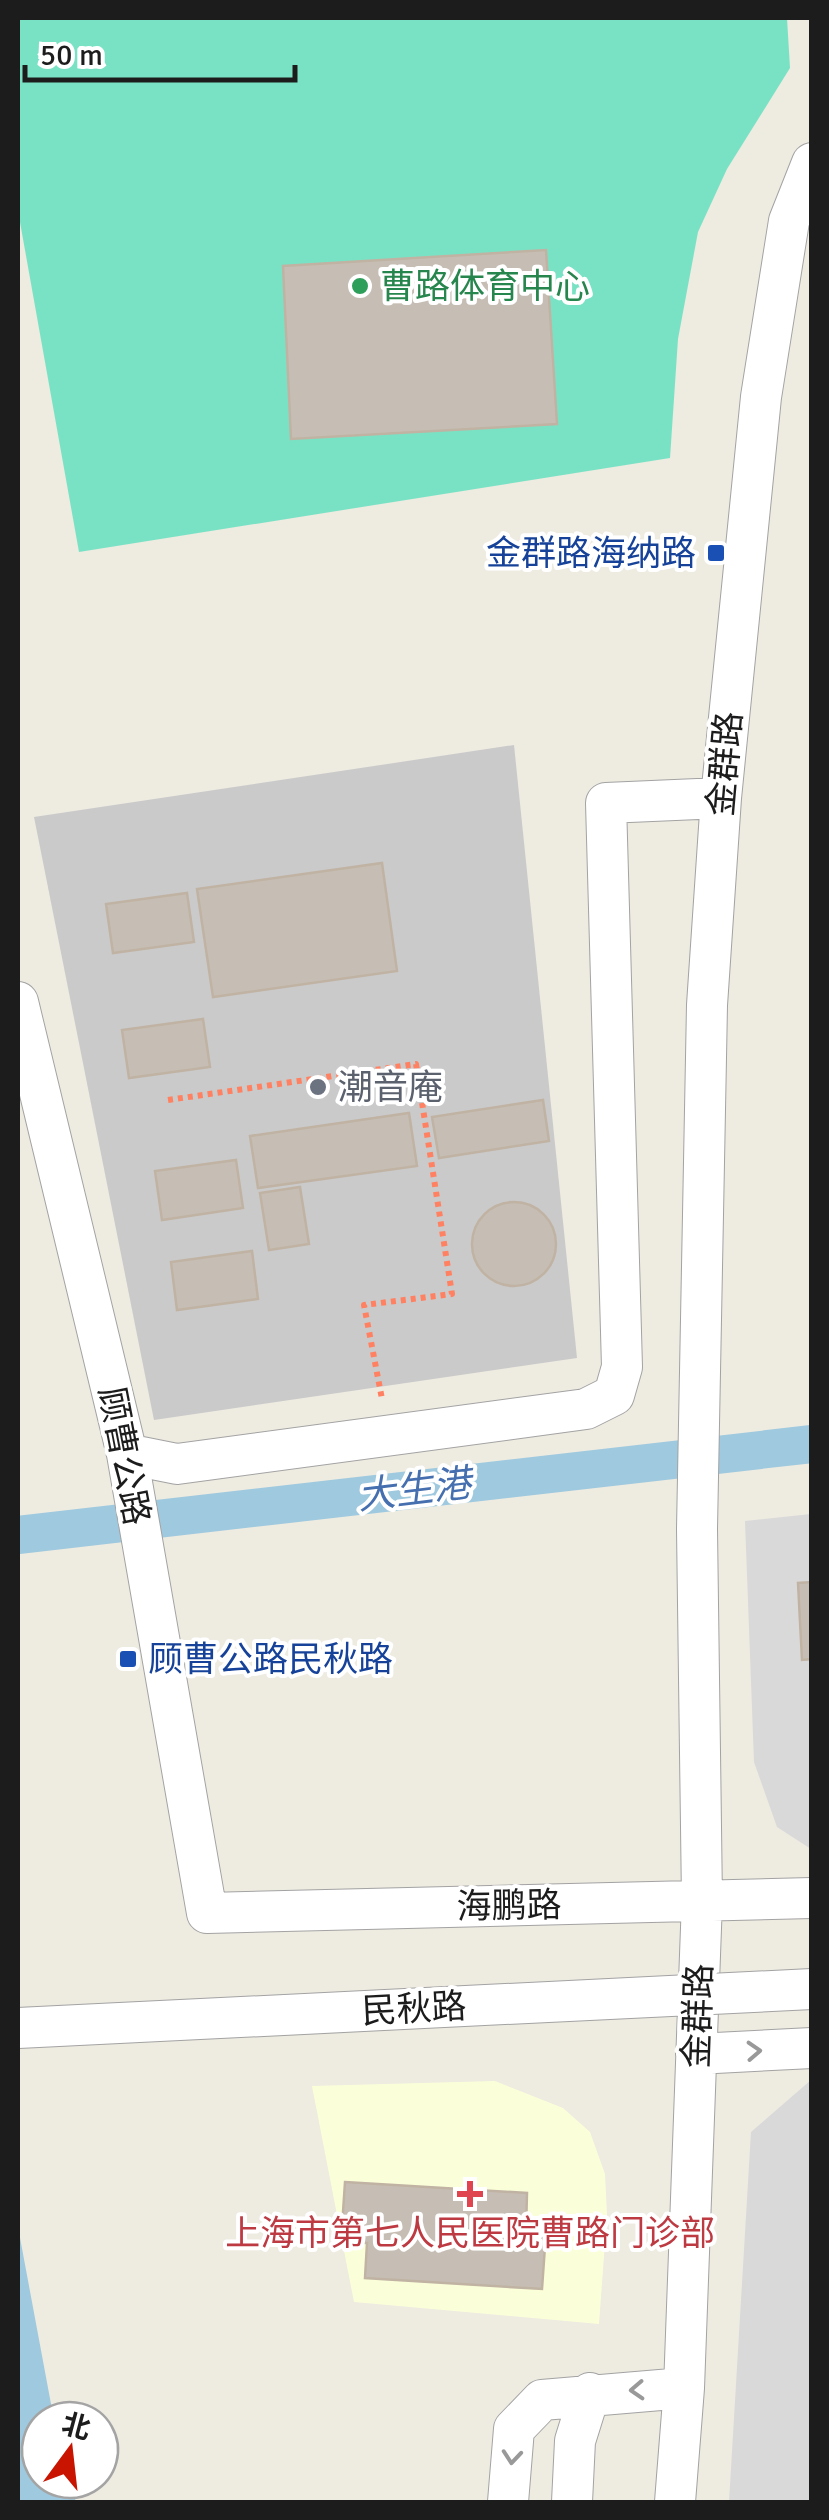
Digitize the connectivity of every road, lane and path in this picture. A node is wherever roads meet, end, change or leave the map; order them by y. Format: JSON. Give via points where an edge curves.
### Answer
{"nodes":[{"id":1,"x":812,"y":163,"type":"edge"},
{"id":2,"x":721,"y":798,"type":"junction"},
{"id":3,"x":18,"y":1002,"type":"edge"},
{"id":4,"x":168,"y":1100,"type":"dead end"},
{"id":5,"x":388,"y":1435,"type":"junction"},
{"id":6,"x":128,"y":1466,"type":"junction"},
{"id":7,"x":812,"y":1898,"type":"edge"},
{"id":8,"x":702,"y":1901,"type":"junction"},
{"id":9,"x":207,"y":1914,"type":"joint"},
{"id":10,"x":812,"y":1989,"type":"edge"},
{"id":11,"x":18,"y":2028,"type":"edge"},
{"id":12,"x":812,"y":2048,"type":"edge"},
{"id":13,"x":696,"y":2054,"type":"junction"},
{"id":14,"x":684,"y":2388,"type":"junction"},
{"id":15,"x":590,"y":2393,"type":"junction"},
{"id":16,"x":508,"y":2502,"type":"edge"},
{"id":17,"x":572,"y":2502,"type":"edge"},
{"id":18,"x":675,"y":2502,"type":"edge"}],
"edges":[{"from":1,"to":2,"type":"street","name":"金群路","via":[[790,221],[761,397]]},
{"from":2,"to":5,"type":"street","via":[[606,803],[622,1367],[614,1395],[586,1409]]},
{"from":2,"to":8,"type":"street","name":"金群路","via":[[707,1005],[697,1529]]},
{"from":3,"to":6,"type":"street","name":"顾曹公路"},
{"from":4,"to":5,"type":"path","via":[[416,1064],[452,1294],[364,1306]]},
{"from":5,"to":6,"type":"street"},
{"from":6,"to":9,"type":"street","name":"顾曹公路"},
{"from":7,"to":8,"type":"street","name":"海鹏路"},
{"from":8,"to":9,"type":"street","name":"海鹏路"},
{"from":8,"to":13,"type":"street","name":"金群路"},
{"from":10,"to":11,"type":"street","name":"民秋路","bridge":true},
{"from":13,"to":12,"type":"street","one_way":true},
{"from":13,"to":14,"type":"street","name":"金群路"},
{"from":14,"to":15,"type":"street","one_way":true},
{"from":14,"to":18,"type":"street","name":"金群路"},
{"from":15,"to":16,"type":"street","one_way":true,"via":[[542,2400],[514,2429]]},
{"from":15,"to":17,"type":"street","via":[[575,2441]]}]}
